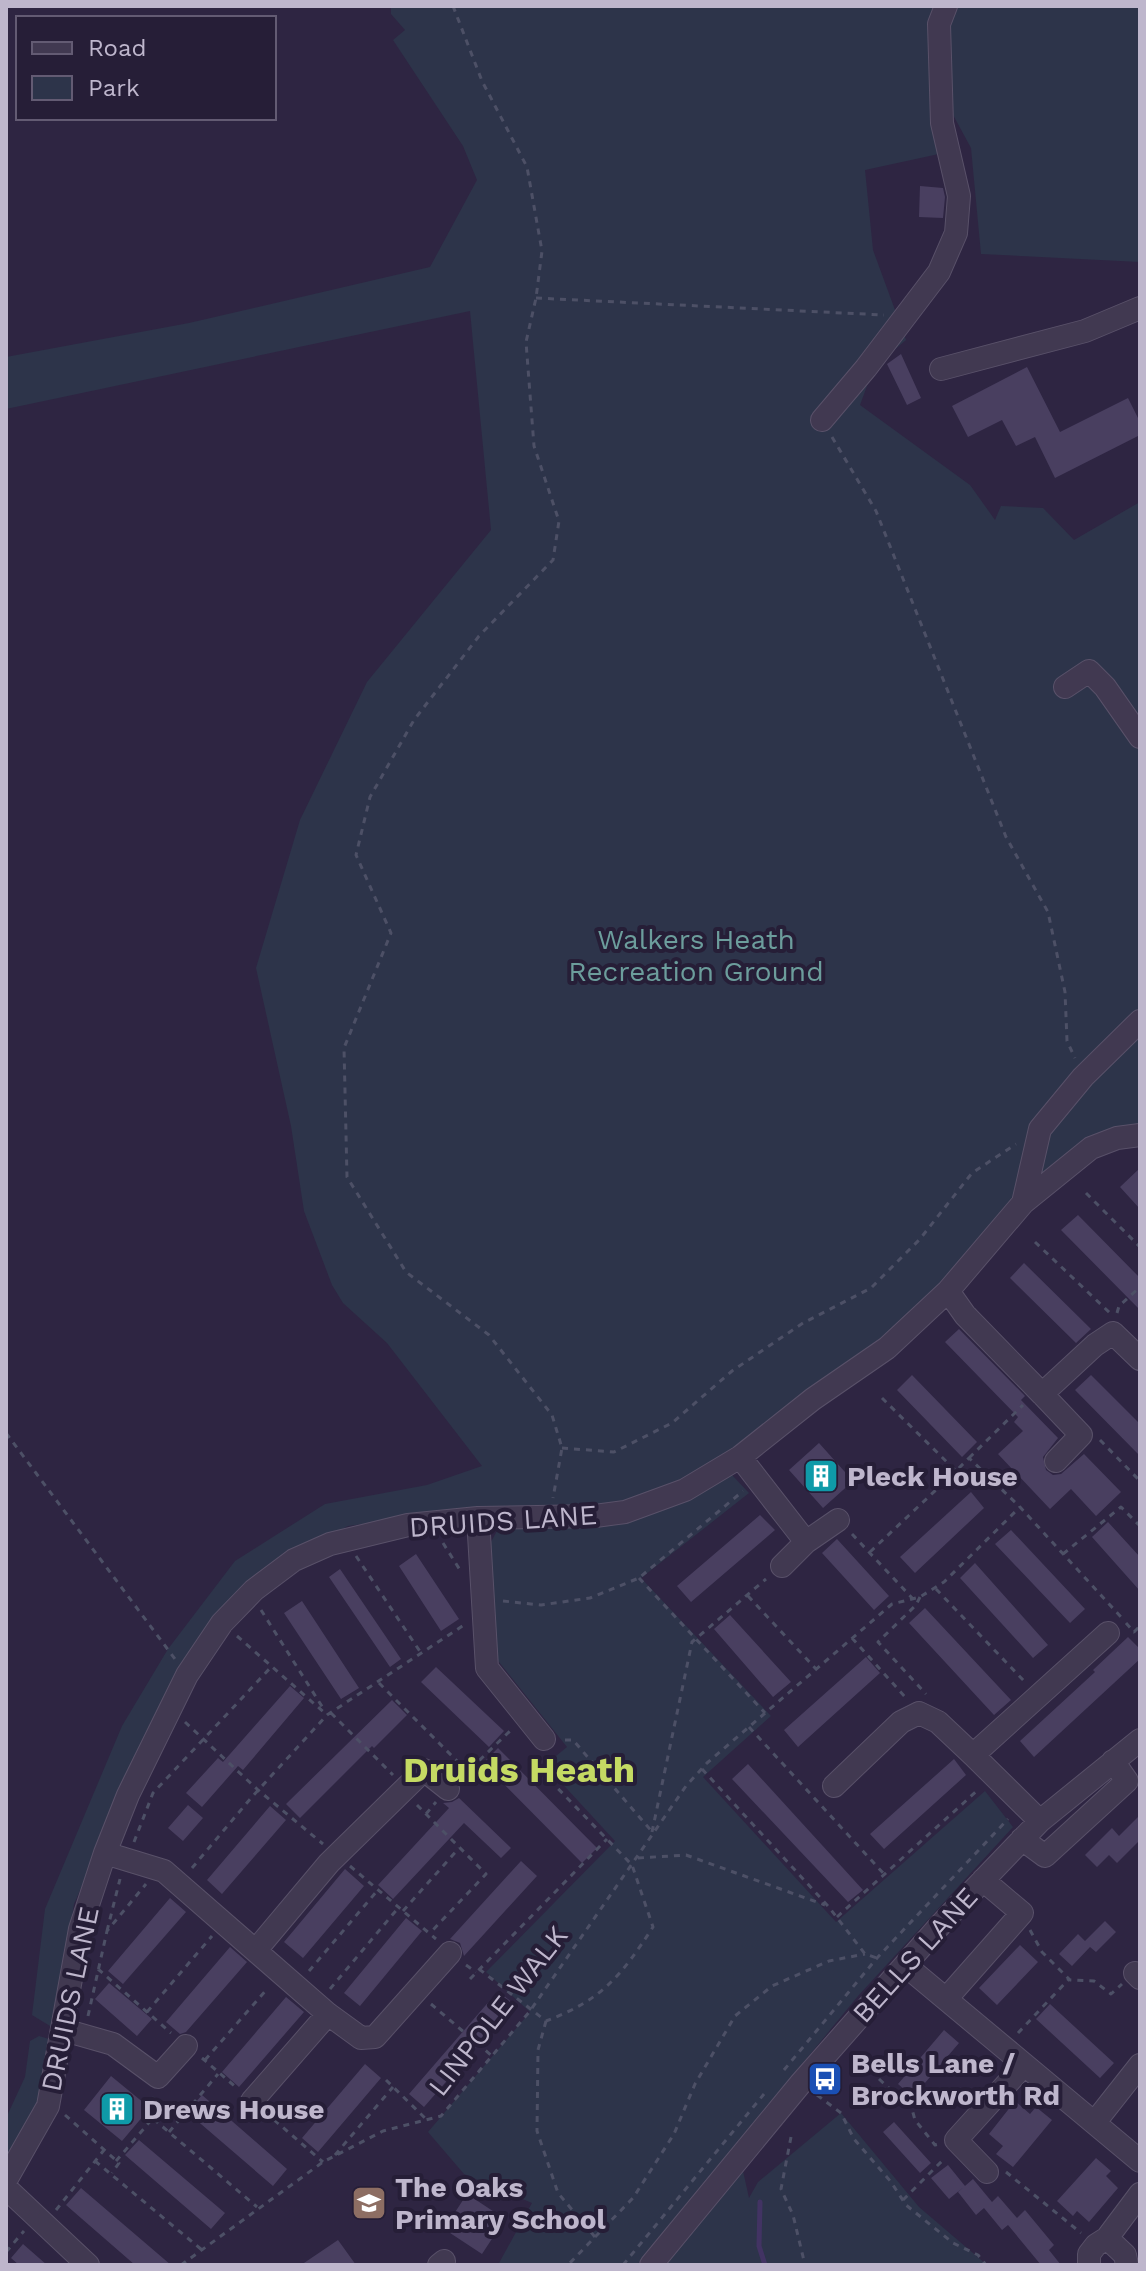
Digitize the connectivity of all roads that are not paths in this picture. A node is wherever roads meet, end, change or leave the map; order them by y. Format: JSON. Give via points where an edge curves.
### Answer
{"nodes":[{"id":1,"x":946,"y":6,"type":"edge"},
{"id":2,"x":1140,"y":308,"type":"edge"},
{"id":3,"x":941,"y":369,"type":"dead end"},
{"id":4,"x":822,"y":420,"type":"road end"},
{"id":5,"x":1065,"y":687,"type":"dead end"},
{"id":6,"x":1140,"y":737,"type":"edge"},
{"id":7,"x":1140,"y":1021,"type":"edge"},
{"id":8,"x":1140,"y":1135,"type":"edge"},
{"id":9,"x":1023,"y":1203,"type":"junction"},
{"id":10,"x":948,"y":1291,"type":"junction"},
{"id":11,"x":1140,"y":1359,"type":"edge"},
{"id":12,"x":1042,"y":1394,"type":"junction"},
{"id":13,"x":740,"y":1457,"type":"junction"},
{"id":14,"x":1056,"y":1461,"type":"dead end"},
{"id":15,"x":478,"y":1518,"type":"junction"},
{"id":16,"x":838,"y":1520,"type":"road end"},
{"id":17,"x":806,"y":1542,"type":"junction"},
{"id":18,"x":782,"y":1566,"type":"road end"},
{"id":19,"x":1108,"y":1633,"type":"dead end"},
{"id":20,"x":544,"y":1739,"type":"road end"},
{"id":21,"x":1140,"y":1740,"type":"edge"},
{"id":22,"x":973,"y":1755,"type":"junction"},
{"id":23,"x":1113,"y":1761,"type":"junction"},
{"id":24,"x":834,"y":1786,"type":"dead end"},
{"id":25,"x":448,"y":1789,"type":"road end"},
{"id":26,"x":1040,"y":1821,"type":"junction"},
{"id":27,"x":1022,"y":1839,"type":"junction"},
{"id":28,"x":105,"y":1853,"type":"junction"},
{"id":29,"x":983,"y":1880,"type":"junction"},
{"id":30,"x":256,"y":1950,"type":"junction"},
{"id":31,"x":450,"y":1953,"type":"road end"},
{"id":32,"x":905,"y":1965,"type":"junction"},
{"id":33,"x":946,"y":1999,"type":"junction"},
{"id":34,"x":323,"y":2009,"type":"junction"},
{"id":35,"x":74,"y":2033,"type":"junction"},
{"id":36,"x":186,"y":2046,"type":"road end"},
{"id":37,"x":1024,"y":2065,"type":"junction"},
{"id":38,"x":1140,"y":2065,"type":"edge"},
{"id":39,"x":252,"y":2101,"type":"road end"},
{"id":40,"x":1095,"y":2122,"type":"junction"},
{"id":41,"x":1140,"y":2161,"type":"edge"},
{"id":42,"x":987,"y":2172,"type":"road end"},
{"id":43,"x":6,"y":2180,"type":"edge"},
{"id":44,"x":6,"y":2188,"type":"edge"},
{"id":45,"x":1140,"y":2194,"type":"edge"},
{"id":46,"x":1097,"y":2249,"type":"edge"},
{"id":47,"x":88,"y":2265,"type":"edge"},
{"id":48,"x":651,"y":2265,"type":"edge"},
{"id":49,"x":1127,"y":2265,"type":"edge"}],
"edges":[{"from":1,"to":4,"type":"street","via":[[939,24],[942,123],[959,196],[956,233],[939,272]]},
{"from":2,"to":3,"type":"street","via":[[1085,331]]},
{"from":5,"to":6,"type":"street","via":[[1089,671]]},
{"from":7,"to":9,"type":"street","via":[[1040,1129]]},
{"from":8,"to":9,"type":"street","name":"DRUIDS LANE","via":[[1091,1148]]},
{"from":9,"to":10,"type":"street","name":"DRUIDS LANE"},
{"from":10,"to":12,"type":"street"},
{"from":10,"to":13,"type":"street","name":"DRUIDS LANE","via":[[887,1348]]},
{"from":11,"to":12,"type":"street","via":[[1113,1333]]},
{"from":12,"to":14,"type":"street","via":[[1081,1435]]},
{"from":13,"to":15,"type":"street","name":"DRUIDS LANE","via":[[685,1490],[625,1512]]},
{"from":13,"to":17,"type":"street"},
{"from":15,"to":20,"type":"street","via":[[487,1668]]},
{"from":15,"to":28,"type":"street","name":"DRUIDS LANE","via":[[408,1525],[330,1544],[294,1560],[254,1590],[222,1623],[187,1675]]},
{"from":16,"to":17,"type":"street"},
{"from":17,"to":18,"type":"street"},
{"from":19,"to":22,"type":"street"},
{"from":21,"to":23,"type":"street","name":"BELLS LANE"},
{"from":22,"to":24,"type":"street","via":[[929,1718],[901,1722]]},
{"from":22,"to":26,"type":"street"},
{"from":23,"to":26,"type":"street","name":"BELLS LANE"},
{"from":23,"to":27,"type":"street","via":[[1127,1781],[1045,1856]]},
{"from":25,"to":30,"type":"street","via":[[424,1770],[337,1855]]},
{"from":26,"to":27,"type":"street","name":"BELLS LANE"},
{"from":27,"to":29,"type":"street","name":"BELLS LANE"},
{"from":28,"to":30,"type":"street","via":[[159,1869]]},
{"from":28,"to":35,"type":"street","name":"DRUIDS LANE","via":[[80,1929]]},
{"from":29,"to":32,"type":"street","name":"BELLS LANE"},
{"from":29,"to":33,"type":"street","via":[[1022,1913]]},
{"from":30,"to":34,"type":"street"},
{"from":31,"to":34,"type":"street","via":[[375,2037],[361,2038]]},
{"from":32,"to":33,"type":"street"},
{"from":32,"to":48,"type":"street","name":"BELLS LANE"},
{"from":33,"to":37,"type":"street"},
{"from":34,"to":39,"type":"street"},
{"from":35,"to":36,"type":"street","via":[[113,2044],[158,2077]]},
{"from":35,"to":43,"type":"street","name":"DRUIDS LANE","via":[[48,2106]]},
{"from":37,"to":40,"type":"street"},
{"from":37,"to":42,"type":"street","via":[[958,2142]]},
{"from":38,"to":40,"type":"street"},
{"from":40,"to":41,"type":"street"},
{"from":44,"to":47,"type":"street"},
{"from":45,"to":46,"type":"street"},
{"from":46,"to":49,"type":"street","via":[[1125,2255]]}]}
